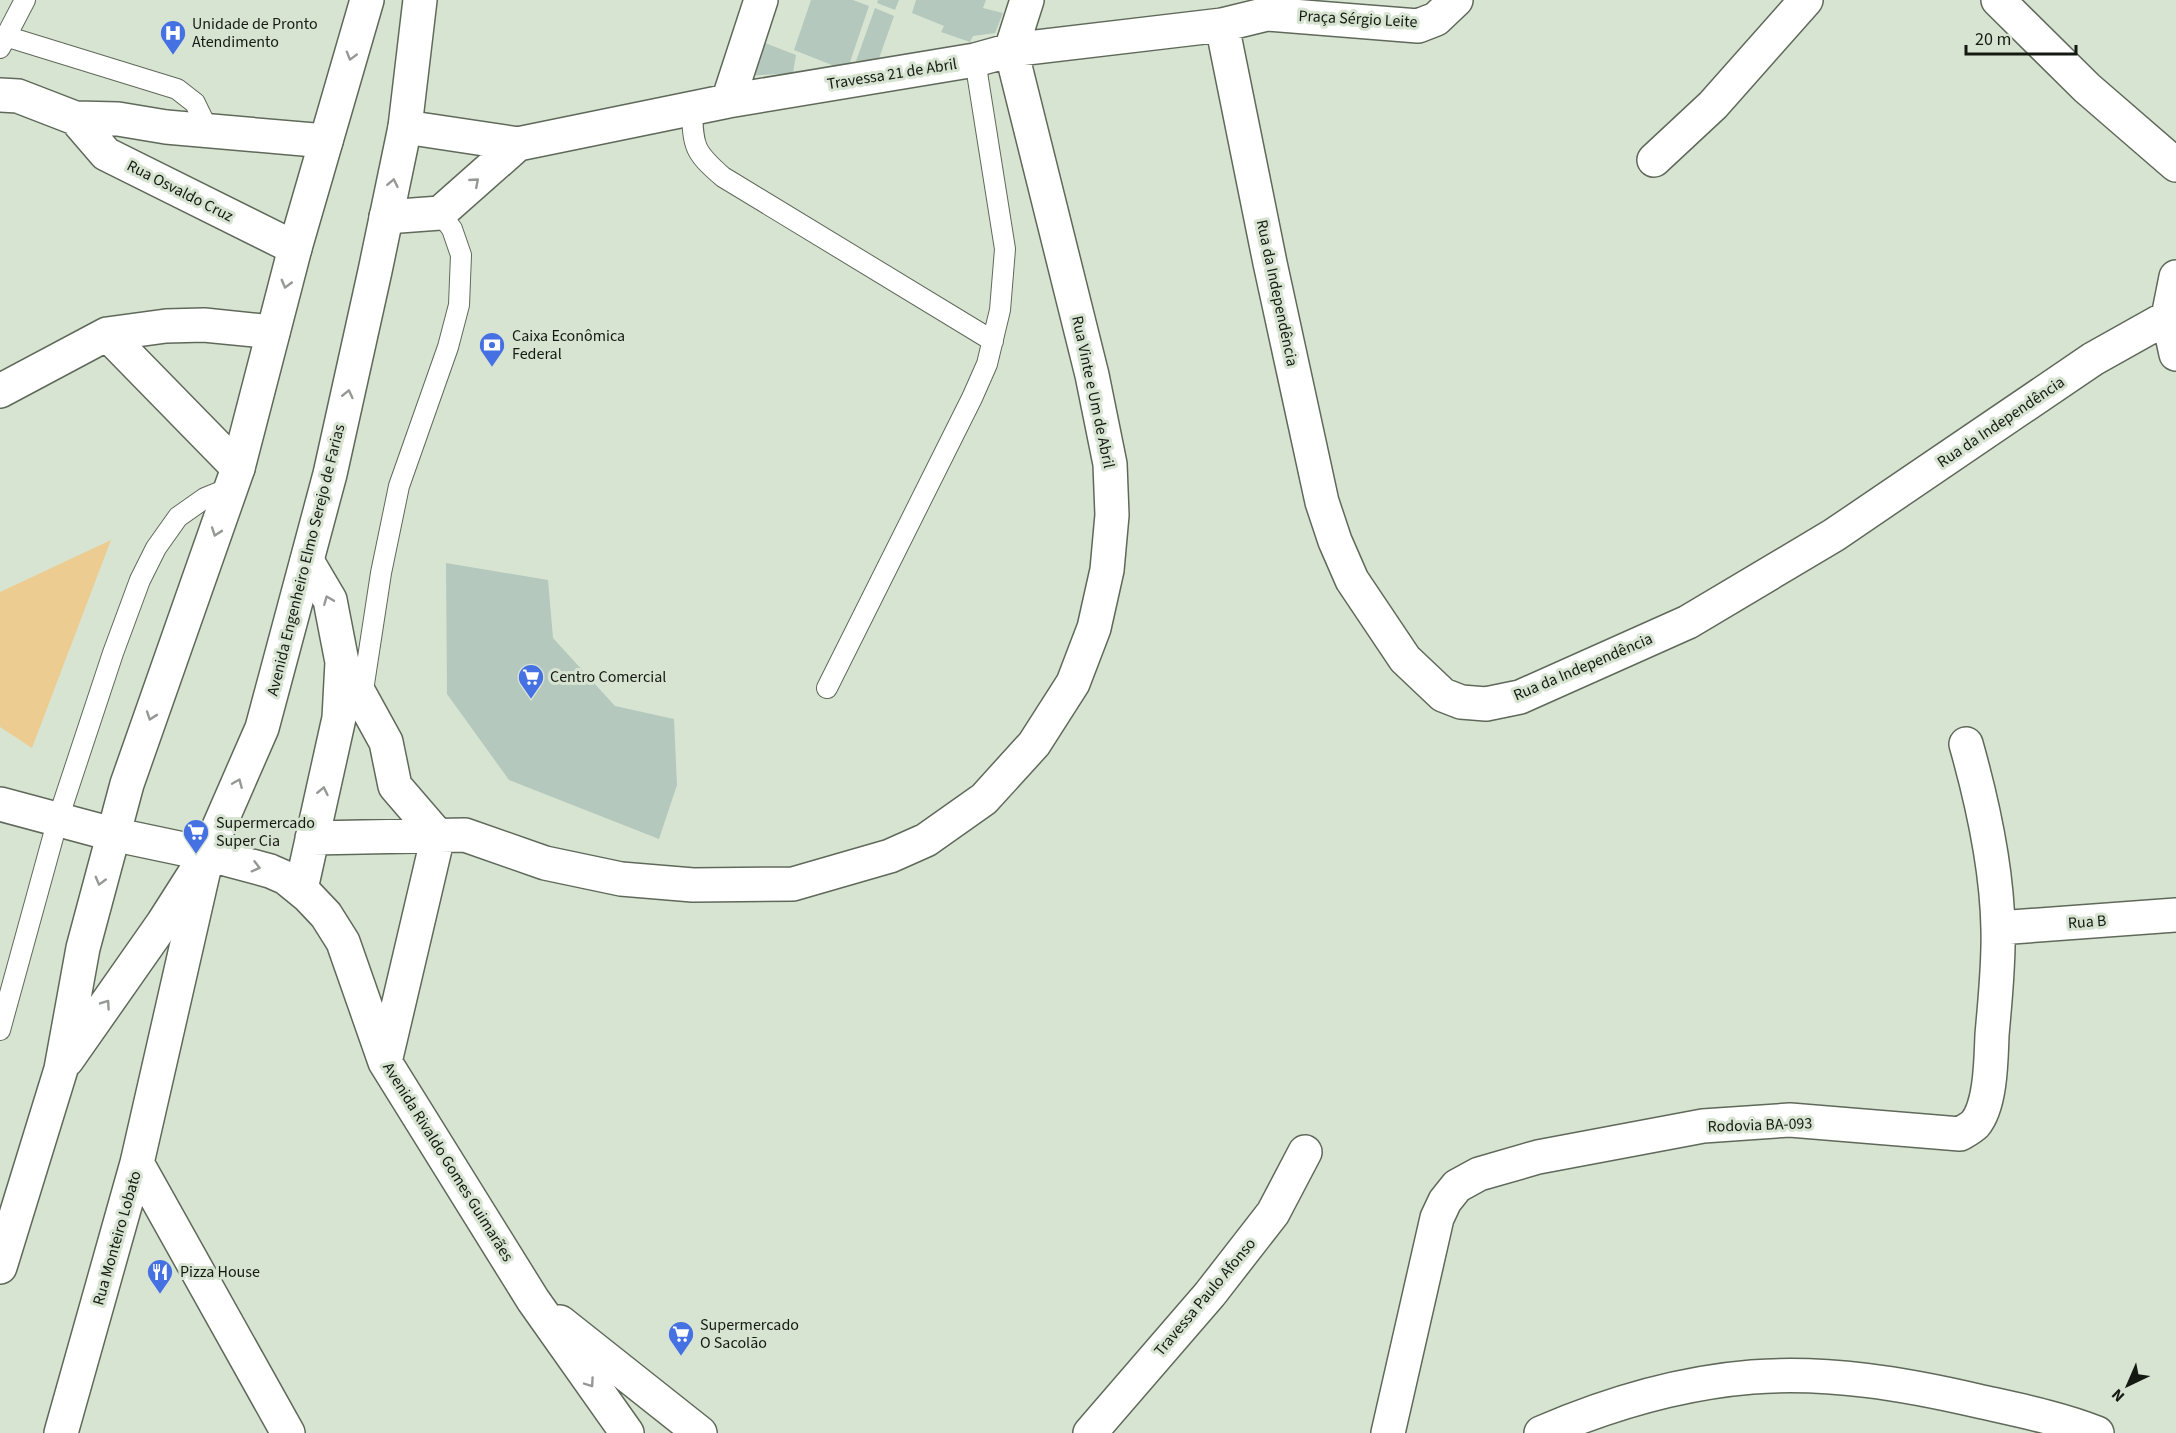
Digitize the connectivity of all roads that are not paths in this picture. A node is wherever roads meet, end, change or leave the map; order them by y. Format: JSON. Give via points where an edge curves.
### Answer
{"nodes":[{"id":1,"x":25,"y":0,"type":"edge"},
{"id":2,"x":367,"y":0,"type":"edge"},
{"id":3,"x":420,"y":0,"type":"edge"},
{"id":4,"x":761,"y":0,"type":"edge"},
{"id":5,"x":1027,"y":0,"type":"edge"},
{"id":6,"x":1456,"y":0,"type":"edge"},
{"id":7,"x":1806,"y":0,"type":"edge"},
{"id":8,"x":1998,"y":0,"type":"edge"},
{"id":9,"x":1269,"y":7,"type":"edge"},
{"id":10,"x":1222,"y":25,"type":"junction"},
{"id":11,"x":3,"y":42,"type":"edge"},
{"id":12,"x":1011,"y":50,"type":"junction"},
{"id":13,"x":975,"y":60,"type":"junction"},
{"id":14,"x":0,"y":95,"type":"edge"},
{"id":15,"x":728,"y":101,"type":"junction"},
{"id":16,"x":692,"y":109,"type":"junction"},
{"id":17,"x":75,"y":118,"type":"junction"},
{"id":18,"x":405,"y":127,"type":"junction"},
{"id":19,"x":208,"y":130,"type":"junction"},
{"id":20,"x":326,"y":141,"type":"junction"},
{"id":21,"x":518,"y":144,"type":"junction"},
{"id":22,"x":1654,"y":160,"type":"dead end"},
{"id":23,"x":2176,"y":165,"type":"edge"},
{"id":24,"x":440,"y":213,"type":"junction"},
{"id":25,"x":386,"y":217,"type":"junction"},
{"id":26,"x":295,"y":248,"type":"junction"},
{"id":27,"x":2176,"y":277,"type":"edge"},
{"id":28,"x":2168,"y":317,"type":"junction"},
{"id":29,"x":273,"y":332,"type":"junction"},
{"id":30,"x":107,"y":334,"type":"junction"},
{"id":31,"x":993,"y":341,"type":"junction"},
{"id":32,"x":2176,"y":354,"type":"edge"},
{"id":33,"x":0,"y":391,"type":"edge"},
{"id":34,"x":235,"y":477,"type":"junction"},
{"id":35,"x":307,"y":561,"type":"junction"},
{"id":36,"x":342,"y":662,"type":"junction"},
{"id":37,"x":827,"y":688,"type":"dead end"},
{"id":38,"x":362,"y":697,"type":"junction"},
{"id":39,"x":1966,"y":744,"type":"dead end"},
{"id":40,"x":0,"y":804,"type":"edge"},
{"id":41,"x":58,"y":819,"type":"junction"},
{"id":42,"x":112,"y":834,"type":"junction"},
{"id":43,"x":438,"y":836,"type":"junction"},
{"id":44,"x":312,"y":837,"type":"junction"},
{"id":45,"x":207,"y":854,"type":"junction"},
{"id":46,"x":301,"y":889,"type":"junction"},
{"id":47,"x":2176,"y":915,"type":"edge"},
{"id":48,"x":1998,"y":928,"type":"junction"},
{"id":49,"x":0,"y":1030,"type":"edge"},
{"id":50,"x":385,"y":1062,"type":"junction"},
{"id":51,"x":61,"y":1069,"type":"junction"},
{"id":52,"x":1305,"y":1152,"type":"dead end"},
{"id":53,"x":137,"y":1163,"type":"junction"},
{"id":54,"x":0,"y":1267,"type":"edge"},
{"id":55,"x":533,"y":1300,"type":"junction"},
{"id":56,"x":61,"y":1433,"type":"edge"},
{"id":57,"x":288,"y":1433,"type":"edge"},
{"id":58,"x":627,"y":1433,"type":"edge"},
{"id":59,"x":700,"y":1433,"type":"edge"},
{"id":60,"x":1090,"y":1433,"type":"edge"},
{"id":61,"x":1388,"y":1433,"type":"edge"},
{"id":62,"x":1541,"y":1433,"type":"edge"},
{"id":63,"x":2097,"y":1433,"type":"edge"}],
"edges":[{"from":1,"to":11,"type":"lane"},
{"from":2,"to":20,"type":"street","name":"Avenida Engenheiro Elmo Serejo de Farias","one_way":true},
{"from":3,"to":18,"type":"street","name":"Avenida Engenheiro Elmo Serejo de Farias"},
{"from":4,"to":15,"type":"street"},
{"from":5,"to":12,"type":"street"},
{"from":6,"to":9,"type":"street","name":"Praça Sérgio Leite","via":[[1436,19],[1419,26]]},
{"from":7,"to":22,"type":"street","via":[[1713,105]]},
{"from":8,"to":23,"type":"street","via":[[2087,88]]},
{"from":9,"to":10,"type":"street","name":"Travessa 21 de Abril"},
{"from":10,"to":12,"type":"street","name":"Travessa 21 de Abril"},
{"from":10,"to":28,"type":"street","name":"Rua da Independência","via":[[1322,502],[1335,541],[1352,580],[1405,659],[1443,695],[1461,702],[1486,704],[1520,697],[1688,622],[1834,535],[2093,359]]},
{"from":11,"to":19,"type":"lane","via":[[177,89],[195,103]]},
{"from":12,"to":13,"type":"street","name":"Travessa 21 de Abril"},
{"from":12,"to":43,"type":"street","name":"Rua Vinte e Um de Abril","via":[[1092,375],[1110,464],[1112,515],[1107,570],[1094,628],[1073,683],[1034,744],[984,799],[926,840],[890,856],[793,884],[693,885],[621,879],[545,863],[465,835]]},
{"from":13,"to":15,"type":"street","name":"Travessa 21 de Abril"},
{"from":13,"to":31,"type":"lane","via":[[1005,249]]},
{"from":14,"to":17,"type":"street","name":"Rua Osvaldo Cruz","via":[[18,96]]},
{"from":15,"to":16,"type":"street","name":"Travessa 21 de Abril"},
{"from":16,"to":21,"type":"street","name":"Travessa 21 de Abril"},
{"from":16,"to":31,"type":"lane","via":[[693,140],[699,153],[723,177]]},
{"from":17,"to":19,"type":"street","name":"Rua Osvaldo Cruz"},
{"from":17,"to":26,"type":"street","name":"Rua Osvaldo Cruz","via":[[106,154]]},
{"from":18,"to":21,"type":"street","name":"Travessa 21 de Abril"},
{"from":25,"to":18,"type":"street","name":"Avenida Engenheiro Elmo Serejo de Farias","one_way":true},
{"from":19,"to":20,"type":"street","name":"Rua Osvaldo Cruz"},
{"from":20,"to":26,"type":"street","name":"Avenida Engenheiro Elmo Serejo de Farias"},
{"from":24,"to":21,"type":"street","one_way":true},
{"from":24,"to":25,"type":"street"},
{"from":24,"to":38,"type":"lane","via":[[452,229],[461,255],[459,305],[399,486]]},
{"from":35,"to":25,"type":"street","name":"Avenida Engenheiro Elmo Serejo de Farias","one_way":true},
{"from":26,"to":29,"type":"street","name":"Avenida Engenheiro Elmo Serejo de Farias","one_way":true},
{"from":27,"to":28,"type":"street"},
{"from":28,"to":32,"type":"street"},
{"from":29,"to":30,"type":"street","via":[[204,325]]},
{"from":29,"to":34,"type":"street","name":"Avenida Engenheiro Elmo Serejo de Farias"},
{"from":30,"to":33,"type":"street"},
{"from":30,"to":34,"type":"street"},
{"from":31,"to":37,"type":"lane","via":[[964,416]]},
{"from":34,"to":41,"type":"lane","via":[[178,517],[156,548],[117,643]]},
{"from":34,"to":42,"type":"street","name":"Avenida Engenheiro Elmo Serejo de Farias","one_way":true},
{"from":36,"to":35,"type":"street","one_way":true,"via":[[330,600]]},
{"from":45,"to":35,"type":"street","name":"Avenida Engenheiro Elmo Serejo de Farias","one_way":true,"via":[[262,728]]},
{"from":36,"to":38,"type":"street"},
{"from":44,"to":36,"type":"street","one_way":true,"via":[[339,718]]},
{"from":38,"to":43,"type":"street","via":[[387,742],[395,786]]},
{"from":39,"to":48,"type":"street","name":"Rodovia BA-093","via":[[1981,797]]},
{"from":40,"to":41,"type":"street","name":"Avenida Rivaldo Gomes Guimarães"},
{"from":41,"to":42,"type":"street","name":"Avenida Rivaldo Gomes Guimarães"},
{"from":41,"to":49,"type":"lane"},
{"from":42,"to":45,"type":"street","name":"Avenida Rivaldo Gomes Guimarães"},
{"from":42,"to":51,"type":"street","name":"Avenida Engenheiro Elmo Serejo de Farias","one_way":true,"via":[[83,948]]},
{"from":43,"to":44,"type":"street","name":"Rua Vinte e Um de Abril"},
{"from":43,"to":50,"type":"street"},
{"from":44,"to":46,"type":"street"},
{"from":45,"to":46,"type":"street","name":"Avenida Rivaldo Gomes Guimarães","one_way":true,"via":[[270,871]]},
{"from":51,"to":45,"type":"street","name":"Avenida Engenheiro Elmo Serejo de Farias","one_way":true},
{"from":45,"to":53,"type":"street"},
{"from":46,"to":50,"type":"street","name":"Avenida Rivaldo Gomes Guimarães","via":[[326,915],[343,942]]},
{"from":47,"to":48,"type":"street","name":"Rua B"},
{"from":48,"to":61,"type":"street","name":"Rodovia BA-093","via":[[1985,1102],[1974,1126],[1960,1134],[1790,1120],[1703,1126],[1538,1157],[1479,1174],[1457,1186],[1444,1201],[1437,1218]]},
{"from":50,"to":55,"type":"street","name":"Avenida Rivaldo Gomes Guimarães"},
{"from":51,"to":54,"type":"street","name":"Avenida Engenheiro Elmo Serejo de Farias"},
{"from":52,"to":60,"type":"street","name":"Travessa Paulo Afonso","via":[[1273,1213],[1210,1294]]},
{"from":53,"to":56,"type":"street","name":"Rua Monteiro Lobato"},
{"from":53,"to":57,"type":"street","name":"Rua Monteiro Lobato"},
{"from":55,"to":58,"type":"street","name":"Avenida Rivaldo Gomes Guimarães","one_way":true},
{"from":55,"to":59,"type":"street","name":"Avenida Rivaldo Gomes Guimarães"},
{"from":62,"to":63,"type":"street","via":[[1665,1390],[1752,1377],[1819,1377],[1914,1386]]}]}
